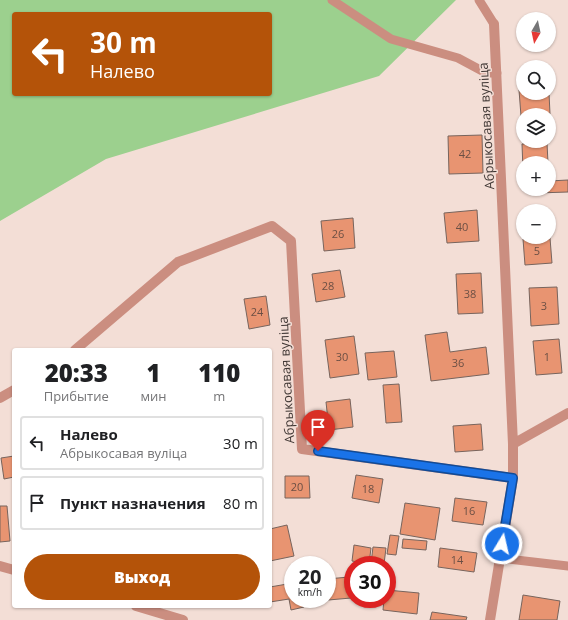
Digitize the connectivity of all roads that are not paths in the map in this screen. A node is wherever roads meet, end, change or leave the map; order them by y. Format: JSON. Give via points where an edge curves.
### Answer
{"nodes":[{"id":1,"x":332,"y":0,"type":"edge"},
{"id":2,"x":479,"y":0,"type":"edge"},
{"id":3,"x":494,"y":24,"type":"joint"},
{"id":4,"x":497,"y":72,"type":"junction"},
{"id":5,"x":77,"y":348,"type":"edge"},
{"id":6,"x":12,"y":391,"type":"edge"},
{"id":7,"x":0,"y":398,"type":"edge"},
{"id":8,"x":568,"y":413,"type":"edge"},
{"id":9,"x":513,"y":444,"type":"junction"},
{"id":10,"x":513,"y":478,"type":"junction"},
{"id":11,"x":500,"y":558,"type":"junction"},
{"id":12,"x":0,"y":566,"type":"edge"},
{"id":13,"x":568,"y":566,"type":"edge"},
{"id":14,"x":12,"y":569,"type":"edge"},
{"id":15,"x":143,"y":608,"type":"edge"},
{"id":16,"x":183,"y":620,"type":"edge"},
{"id":17,"x":490,"y":620,"type":"edge"}],
"edges":[{"from":1,"to":4,"type":"lane","via":[[391,39],[458,58],[486,73]]},
{"from":2,"to":3,"type":"lane"},
{"from":3,"to":4,"type":"street","name":"Абрыкосавая вуліца"},
{"from":4,"to":9,"type":"street","name":"Абрыкосавая вуліца"},
{"from":5,"to":10,"type":"street","name":"Абрыкосавая вуліца","via":[[178,262],[272,226],[291,241],[302,449]]},
{"from":6,"to":7,"type":"street"},
{"from":8,"to":9,"type":"street"},
{"from":9,"to":10,"type":"street","name":"Абрыкосавая вуліца"},
{"from":10,"to":11,"type":"street","name":"Абрыкосавая вуліца"},
{"from":11,"to":13,"type":"lane"},
{"from":11,"to":17,"type":"street","name":"Абрыкосавая вуліца"},
{"from":12,"to":14,"type":"street"},
{"from":15,"to":16,"type":"street"}]}
